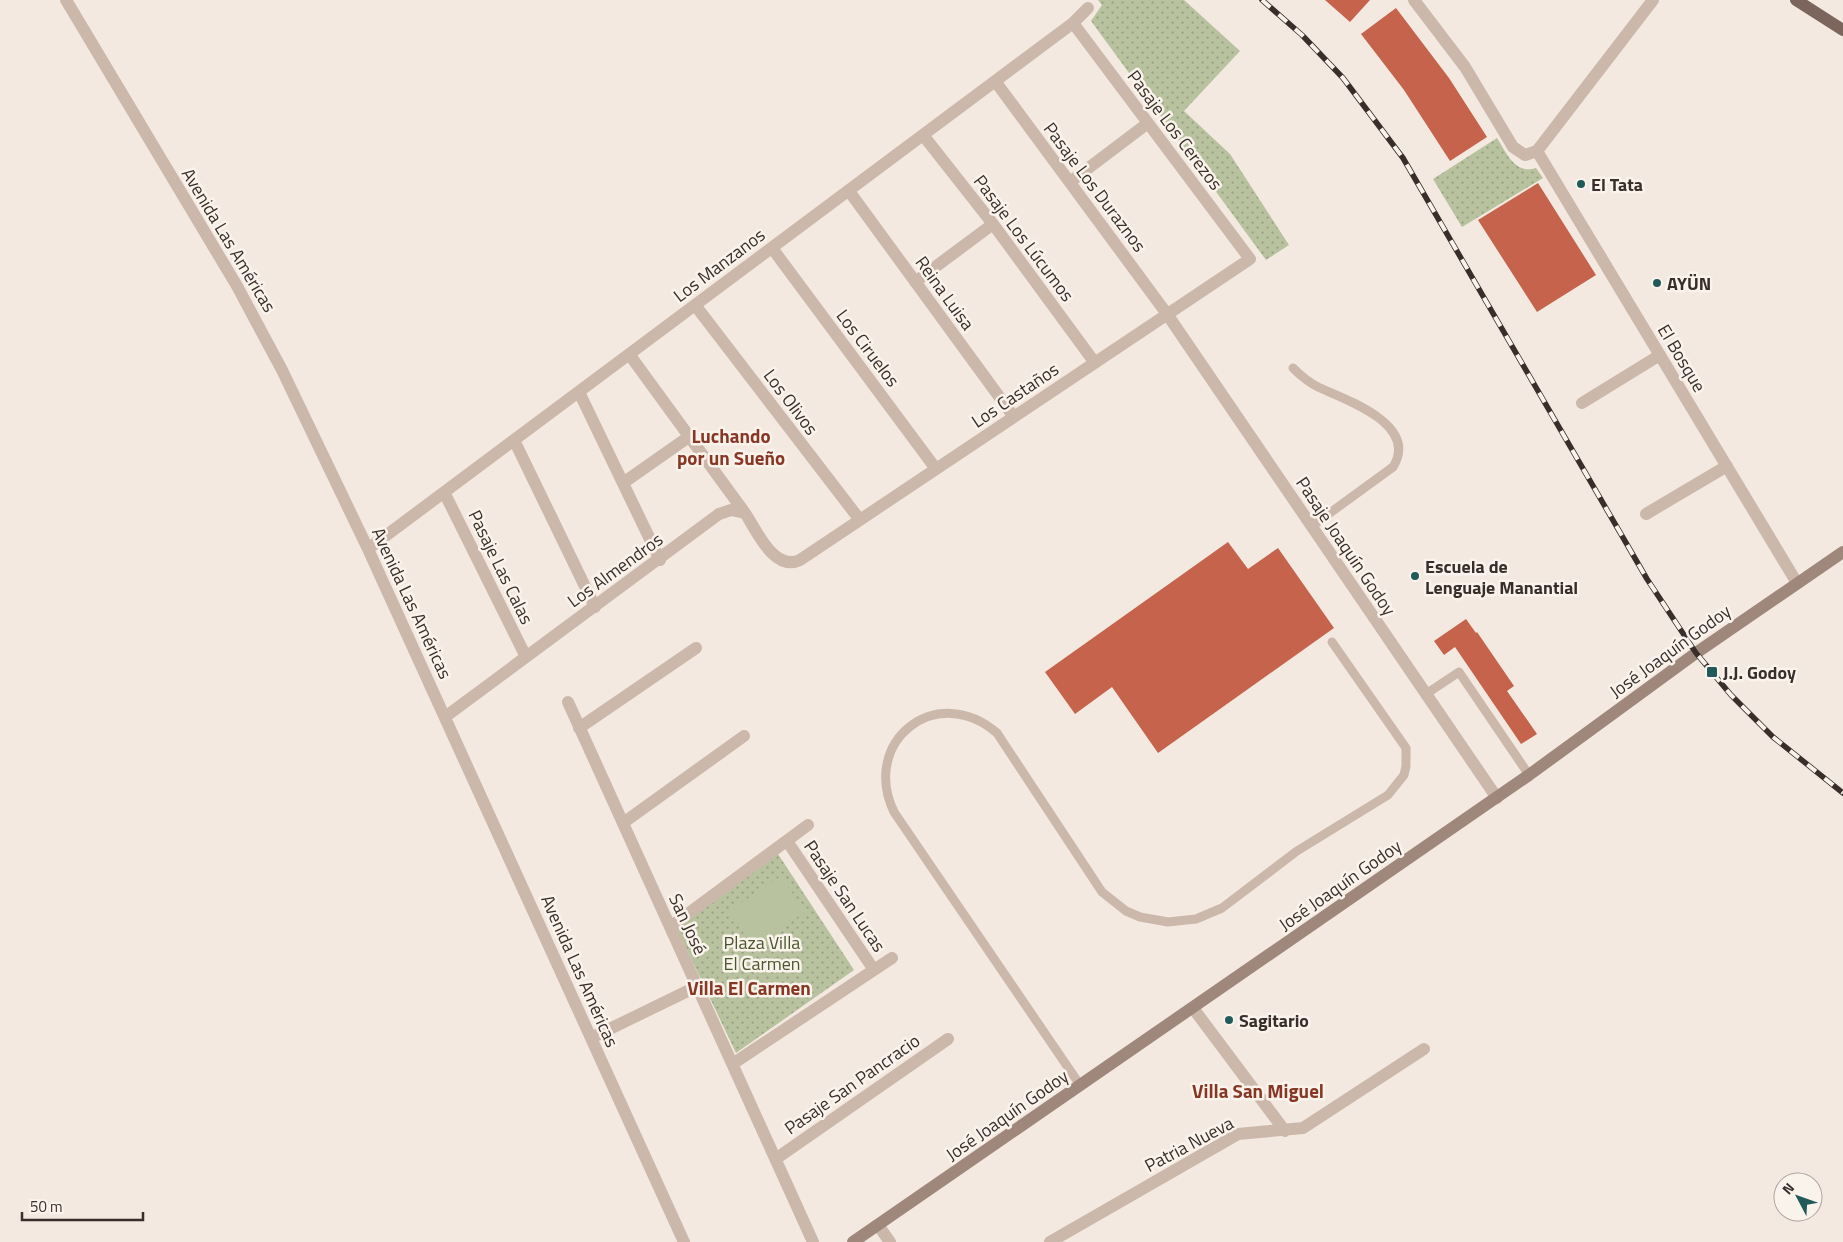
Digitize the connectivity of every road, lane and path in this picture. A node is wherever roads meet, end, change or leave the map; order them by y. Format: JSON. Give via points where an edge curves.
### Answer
{"nodes":[{"id":1,"x":66,"y":0,"type":"edge"},
{"id":2,"x":1414,"y":0,"type":"edge"},
{"id":3,"x":1653,"y":0,"type":"edge"},
{"id":4,"x":1796,"y":0,"type":"edge"},
{"id":5,"x":1088,"y":8,"type":"dead end"},
{"id":6,"x":1073,"y":23,"type":"junction"},
{"id":7,"x":1843,"y":30,"type":"edge"},
{"id":8,"x":995,"y":81,"type":"junction"},
{"id":9,"x":1148,"y":123,"type":"junction"},
{"id":10,"x":923,"y":135,"type":"junction"},
{"id":11,"x":1536,"y":150,"type":"junction"},
{"id":12,"x":1070,"y":182,"type":"junction"},
{"id":13,"x":849,"y":190,"type":"junction"},
{"id":14,"x":993,"y":224,"type":"junction"},
{"id":15,"x":772,"y":248,"type":"junction"},
{"id":16,"x":1250,"y":258,"type":"joint"},
{"id":17,"x":915,"y":282,"type":"junction"},
{"id":18,"x":695,"y":305,"type":"junction"},
{"id":19,"x":1167,"y":314,"type":"junction"},
{"id":20,"x":629,"y":354,"type":"junction"},
{"id":21,"x":1660,"y":355,"type":"junction"},
{"id":22,"x":1095,"y":363,"type":"junction"},
{"id":23,"x":1293,"y":368,"type":"dead end"},
{"id":24,"x":579,"y":392,"type":"junction"},
{"id":25,"x":1582,"y":403,"type":"dead end"},
{"id":26,"x":1014,"y":417,"type":"junction"},
{"id":27,"x":690,"y":436,"type":"junction"},
{"id":28,"x":514,"y":440,"type":"junction"},
{"id":29,"x":1727,"y":466,"type":"junction"},
{"id":30,"x":936,"y":469,"type":"junction"},
{"id":31,"x":623,"y":483,"type":"junction"},
{"id":32,"x":444,"y":492,"type":"junction"},
{"id":33,"x":745,"y":513,"type":"junction"},
{"id":34,"x":1646,"y":514,"type":"dead end"},
{"id":35,"x":860,"y":520,"type":"junction"},
{"id":36,"x":1312,"y":526,"type":"junction"},
{"id":37,"x":368,"y":549,"type":"junction"},
{"id":38,"x":1843,"y":552,"type":"edge"},
{"id":39,"x":660,"y":560,"type":"junction"},
{"id":40,"x":1798,"y":583,"type":"junction"},
{"id":41,"x":595,"y":607,"type":"junction"},
{"id":42,"x":1332,"y":642,"type":"dead end"},
{"id":43,"x":696,"y":648,"type":"dead end"},
{"id":44,"x":526,"y":658,"type":"junction"},
{"id":45,"x":1426,"y":694,"type":"junction"},
{"id":46,"x":568,"y":702,"type":"dead end"},
{"id":47,"x":445,"y":717,"type":"junction"},
{"id":48,"x":579,"y":728,"type":"junction"},
{"id":49,"x":744,"y":736,"type":"dead end"},
{"id":50,"x":1529,"y":775,"type":"junction"},
{"id":51,"x":1497,"y":798,"type":"junction"},
{"id":52,"x":623,"y":823,"type":"junction"},
{"id":53,"x":808,"y":825,"type":"dead end"},
{"id":54,"x":787,"y":841,"type":"junction"},
{"id":55,"x":670,"y":927,"type":"junction"},
{"id":56,"x":892,"y":958,"type":"dead end"},
{"id":57,"x":874,"y":970,"type":"junction"},
{"id":58,"x":698,"y":986,"type":"junction"},
{"id":59,"x":1193,"y":1008,"type":"junction"},
{"id":60,"x":591,"y":1038,"type":"junction"},
{"id":61,"x":948,"y":1039,"type":"dead end"},
{"id":62,"x":1424,"y":1049,"type":"dead end"},
{"id":63,"x":734,"y":1064,"type":"junction"},
{"id":64,"x":1080,"y":1085,"type":"junction"},
{"id":65,"x":1285,"y":1131,"type":"junction"},
{"id":66,"x":777,"y":1158,"type":"junction"},
{"id":67,"x":878,"y":1225,"type":"junction"},
{"id":68,"x":684,"y":1242,"type":"edge"},
{"id":69,"x":814,"y":1242,"type":"edge"},
{"id":70,"x":853,"y":1242,"type":"edge"},
{"id":71,"x":890,"y":1242,"type":"edge"},
{"id":72,"x":1050,"y":1242,"type":"edge"}],
"edges":[{"from":1,"to":37,"type":"street","name":"Avenida Las Américas","via":[[260,328]]},
{"from":2,"to":11,"type":"street","via":[[1465,67],[1516,151],[1529,155]]},
{"from":3,"to":11,"type":"street"},
{"from":4,"to":7,"type":"main road"},
{"from":5,"to":6,"type":"street","name":"Los Manzanos"},
{"from":6,"to":8,"type":"street","name":"Los Manzanos"},
{"from":6,"to":9,"type":"street","name":"Pasaje Los Cerezos"},
{"from":8,"to":10,"type":"street","name":"Los Manzanos"},
{"from":8,"to":12,"type":"street","name":"Pasaje Los Duraznos"},
{"from":9,"to":12,"type":"street"},
{"from":9,"to":16,"type":"street","name":"Pasaje Los Cerezos"},
{"from":10,"to":13,"type":"street","name":"Los Manzanos"},
{"from":10,"to":14,"type":"street","name":"Pasaje Los Lúcumos"},
{"from":11,"to":21,"type":"street","name":"El Bosque"},
{"from":12,"to":19,"type":"street","name":"Pasaje Los Duraznos"},
{"from":13,"to":15,"type":"street","name":"Los Manzanos"},
{"from":13,"to":17,"type":"street","name":"Reina Luisa"},
{"from":14,"to":17,"type":"street"},
{"from":14,"to":22,"type":"street","name":"Pasaje Los Lúcumos"},
{"from":15,"to":18,"type":"street","name":"Los Manzanos"},
{"from":15,"to":30,"type":"street","name":"Los Ciruelos"},
{"from":16,"to":19,"type":"street","name":"Los Castaños"},
{"from":17,"to":26,"type":"street","name":"Reina Luisa"},
{"from":18,"to":20,"type":"street","name":"Los Manzanos"},
{"from":18,"to":35,"type":"street","name":"Los Olivos"},
{"from":19,"to":22,"type":"street","name":"Los Castaños"},
{"from":19,"to":36,"type":"street","name":"Pasaje Joaquín Godoy"},
{"from":20,"to":24,"type":"street","name":"Los Manzanos"},
{"from":20,"to":27,"type":"street"},
{"from":21,"to":25,"type":"street"},
{"from":21,"to":29,"type":"street","name":"El Bosque"},
{"from":22,"to":26,"type":"street","name":"Los Castaños"},
{"from":23,"to":36,"type":"lane","via":[[1313,384],[1377,415],[1392,432],[1398,449],[1396,462],[1388,471]]},
{"from":24,"to":28,"type":"street","name":"Los Manzanos"},
{"from":24,"to":31,"type":"street"},
{"from":26,"to":30,"type":"street","name":"Los Castaños"},
{"from":27,"to":31,"type":"street"},
{"from":27,"to":33,"type":"street"},
{"from":28,"to":32,"type":"street","name":"Los Manzanos"},
{"from":28,"to":41,"type":"street"},
{"from":29,"to":34,"type":"street"},
{"from":29,"to":40,"type":"street","name":"El Bosque"},
{"from":30,"to":35,"type":"street","name":"Los Castaños"},
{"from":31,"to":39,"type":"street"},
{"from":32,"to":37,"type":"street","name":"Los Manzanos"},
{"from":32,"to":44,"type":"street","name":"Pasaje Las Calas"},
{"from":33,"to":35,"type":"street","name":"Los Castaños","via":[[777,558],[785,563],[800,560]]},
{"from":33,"to":39,"type":"street","name":"Los Almendros","via":[[731,510],[719,514]]},
{"from":36,"to":45,"type":"street","name":"Pasaje Joaquín Godoy"},
{"from":37,"to":47,"type":"street","name":"Avenida Las Américas"},
{"from":38,"to":40,"type":"street","name":"José Joaquín Godoy"},
{"from":39,"to":41,"type":"street","name":"Los Almendros"},
{"from":40,"to":50,"type":"street","name":"José Joaquín Godoy"},
{"from":41,"to":44,"type":"street","name":"Los Almendros"},
{"from":42,"to":64,"type":"lane","via":[[1406,748],[1404,775],[1388,795],[1297,851],[1222,908],[1196,919],[1154,920],[1126,911],[1113,902],[1092,880],[997,732],[978,719],[956,713],[934,714],[912,724],[889,752],[885,789],[894,812]]},
{"from":43,"to":48,"type":"street"},
{"from":44,"to":47,"type":"street","name":"Los Almendros"},
{"from":45,"to":50,"type":"lane","via":[[1459,672]]},
{"from":45,"to":51,"type":"street","name":"Pasaje Joaquín Godoy"},
{"from":46,"to":48,"type":"street","name":"San José"},
{"from":47,"to":60,"type":"street","name":"Avenida Las Américas"},
{"from":48,"to":52,"type":"street","name":"San José"},
{"from":49,"to":52,"type":"street"},
{"from":50,"to":51,"type":"street","name":"José Joaquín Godoy"},
{"from":51,"to":59,"type":"street","name":"José Joaquín Godoy"},
{"from":52,"to":55,"type":"street","name":"San José"},
{"from":53,"to":54,"type":"street"},
{"from":54,"to":55,"type":"street"},
{"from":54,"to":57,"type":"street","name":"Pasaje San Lucas"},
{"from":55,"to":58,"type":"street","name":"San José"},
{"from":56,"to":57,"type":"street"},
{"from":57,"to":63,"type":"street"},
{"from":58,"to":60,"type":"street"},
{"from":58,"to":63,"type":"street","name":"San José"},
{"from":59,"to":64,"type":"street","name":"José Joaquín Godoy"},
{"from":59,"to":65,"type":"street"},
{"from":60,"to":68,"type":"street","name":"Avenida Las Américas"},
{"from":61,"to":66,"type":"street","name":"Pasaje San Pancracio"},
{"from":62,"to":65,"type":"street","name":"Patria Nueva","via":[[1303,1128]]},
{"from":63,"to":66,"type":"street","name":"San José"},
{"from":64,"to":67,"type":"street","name":"José Joaquín Godoy"},
{"from":65,"to":72,"type":"street","name":"Patria Nueva","via":[[1238,1134]]},
{"from":66,"to":69,"type":"street","name":"San José"},
{"from":67,"to":70,"type":"street","name":"José Joaquín Godoy"},
{"from":67,"to":71,"type":"street"}]}
